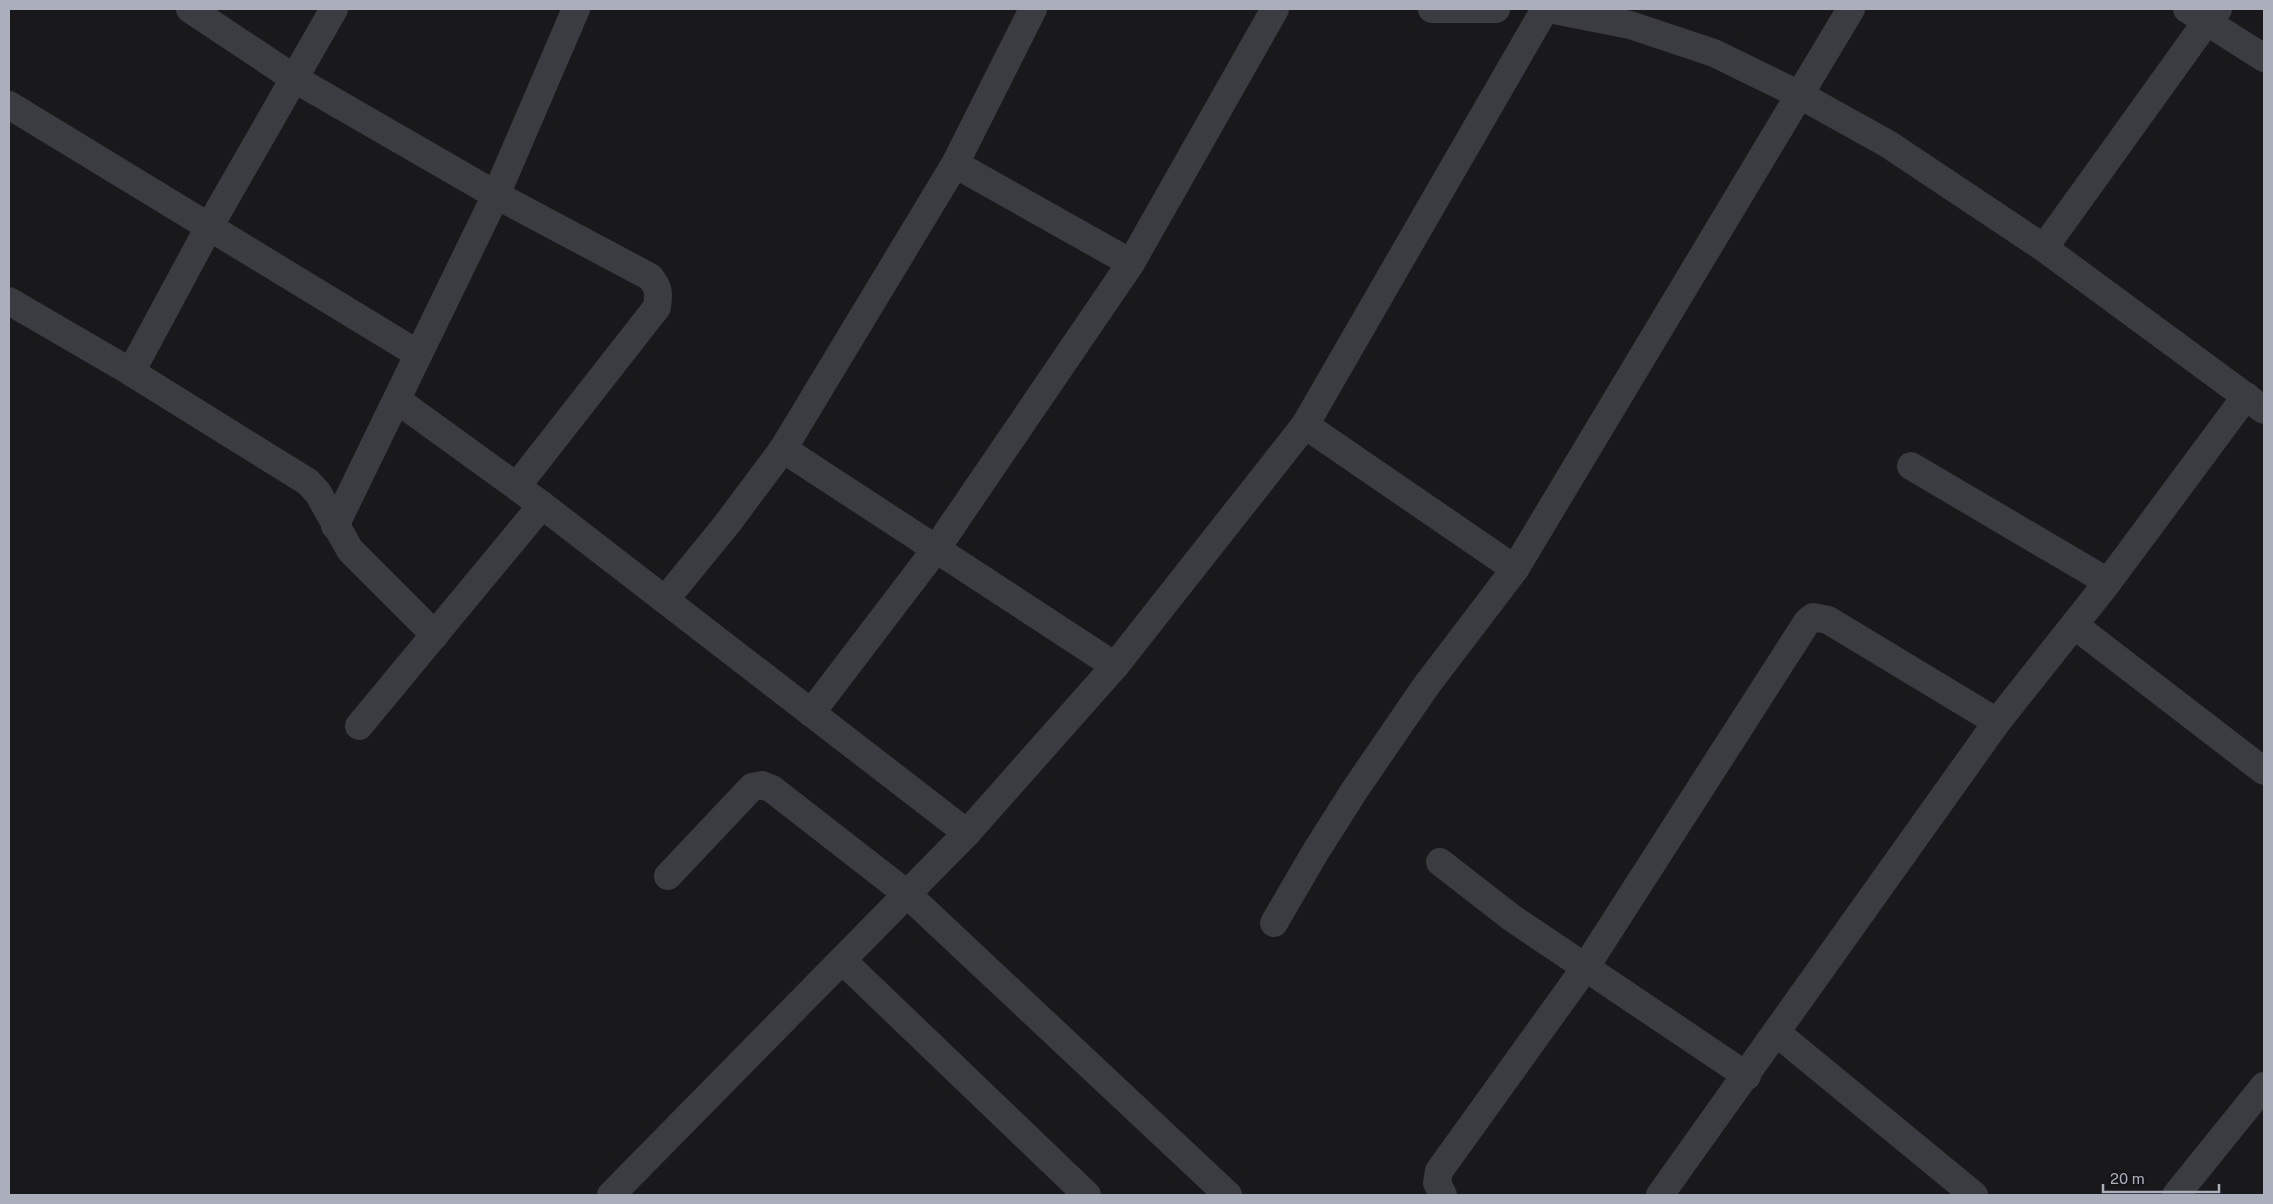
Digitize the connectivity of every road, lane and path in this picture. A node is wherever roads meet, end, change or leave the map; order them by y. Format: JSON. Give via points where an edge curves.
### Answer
{"nodes":[{"id":1,"x":190,"y":9,"type":"edge"},
{"id":2,"x":334,"y":9,"type":"edge"},
{"id":3,"x":576,"y":9,"type":"edge"},
{"id":4,"x":1033,"y":9,"type":"edge"},
{"id":5,"x":1274,"y":9,"type":"edge"},
{"id":6,"x":1432,"y":9,"type":"edge"},
{"id":7,"x":1496,"y":9,"type":"edge"},
{"id":8,"x":1545,"y":9,"type":"edge"},
{"id":9,"x":1549,"y":9,"type":"edge"},
{"id":10,"x":1851,"y":9,"type":"edge"},
{"id":11,"x":2204,"y":13,"type":"edge"},
{"id":12,"x":2264,"y":58,"type":"edge"},
{"id":13,"x":295,"y":79,"type":"junction"},
{"id":14,"x":1800,"y":94,"type":"junction"},
{"id":15,"x":9,"y":105,"type":"edge"},
{"id":16,"x":955,"y":164,"type":"junction"},
{"id":17,"x":496,"y":195,"type":"junction"},
{"id":18,"x":209,"y":227,"type":"junction"},
{"id":19,"x":2044,"y":248,"type":"junction"},
{"id":20,"x":1131,"y":263,"type":"junction"},
{"id":21,"x":9,"y":302,"type":"edge"},
{"id":22,"x":418,"y":354,"type":"junction"},
{"id":23,"x":131,"y":372,"type":"junction"},
{"id":24,"x":397,"y":400,"type":"junction"},
{"id":25,"x":2255,"y":403,"type":"edge"},
{"id":26,"x":1305,"y":425,"type":"junction"},
{"id":27,"x":783,"y":449,"type":"junction"},
{"id":28,"x":1911,"y":466,"type":"dead end"},
{"id":29,"x":517,"y":486,"type":"junction"},
{"id":30,"x":542,"y":505,"type":"junction"},
{"id":31,"x":335,"y":526,"type":"junction"},
{"id":32,"x":936,"y":549,"type":"junction"},
{"id":33,"x":1516,"y":569,"type":"junction"},
{"id":34,"x":2108,"y":582,"type":"junction"},
{"id":35,"x":666,"y":600,"type":"junction"},
{"id":36,"x":2074,"y":625,"type":"junction"},
{"id":37,"x":434,"y":635,"type":"junction"},
{"id":38,"x":1115,"y":666,"type":"junction"},
{"id":39,"x":811,"y":713,"type":"junction"},
{"id":40,"x":1997,"y":722,"type":"junction"},
{"id":41,"x":359,"y":726,"type":"dead end"},
{"id":42,"x":2264,"y":771,"type":"edge"},
{"id":43,"x":967,"y":833,"type":"junction"},
{"id":44,"x":1440,"y":862,"type":"dead end"},
{"id":45,"x":668,"y":876,"type":"dead end"},
{"id":46,"x":907,"y":894,"type":"junction"},
{"id":47,"x":1274,"y":924,"type":"dead end"},
{"id":48,"x":843,"y":961,"type":"junction"},
{"id":49,"x":1585,"y":968,"type":"junction"},
{"id":50,"x":1777,"y":1033,"type":"junction"},
{"id":51,"x":1747,"y":1076,"type":"junction"},
{"id":52,"x":2264,"y":1086,"type":"edge"},
{"id":53,"x":611,"y":1195,"type":"edge"},
{"id":54,"x":1086,"y":1195,"type":"edge"},
{"id":55,"x":1228,"y":1195,"type":"edge"},
{"id":56,"x":1443,"y":1195,"type":"edge"},
{"id":57,"x":1660,"y":1195,"type":"edge"},
{"id":58,"x":1974,"y":1195,"type":"edge"},
{"id":59,"x":2176,"y":1195,"type":"edge"}],
"edges":[{"from":1,"to":13,"type":"street"},
{"from":2,"to":13,"type":"street"},
{"from":3,"to":17,"type":"street"},
{"from":4,"to":16,"type":"street"},
{"from":5,"to":20,"type":"street"},
{"from":6,"to":7,"type":"street"},
{"from":8,"to":26,"type":"street"},
{"from":9,"to":14,"type":"street","via":[[1630,25],[1714,53]]},
{"from":10,"to":14,"type":"street"},
{"from":11,"to":12,"type":"street"},
{"from":11,"to":19,"type":"street"},
{"from":13,"to":17,"type":"street"},
{"from":13,"to":18,"type":"street"},
{"from":14,"to":19,"type":"street","via":[[1888,144]]},
{"from":14,"to":33,"type":"street"},
{"from":15,"to":18,"type":"street"},
{"from":16,"to":20,"type":"street"},
{"from":16,"to":27,"type":"street"},
{"from":17,"to":22,"type":"street"},
{"from":17,"to":29,"type":"street","via":[[650,277],[659,292],[657,307]]},
{"from":18,"to":22,"type":"street"},
{"from":18,"to":23,"type":"street"},
{"from":19,"to":25,"type":"street"},
{"from":20,"to":32,"type":"street"},
{"from":21,"to":23,"type":"street"},
{"from":22,"to":24,"type":"street"},
{"from":23,"to":31,"type":"street","via":[[308,482],[318,493]]},
{"from":24,"to":29,"type":"street"},
{"from":24,"to":31,"type":"street"},
{"from":25,"to":34,"type":"street"},
{"from":26,"to":33,"type":"street"},
{"from":26,"to":38,"type":"street"},
{"from":27,"to":32,"type":"street"},
{"from":27,"to":35,"type":"street"},
{"from":28,"to":34,"type":"street"},
{"from":29,"to":30,"type":"street"},
{"from":30,"to":35,"type":"street"},
{"from":30,"to":37,"type":"street"},
{"from":31,"to":37,"type":"street","via":[[350,550]]},
{"from":32,"to":38,"type":"street"},
{"from":32,"to":39,"type":"street"},
{"from":33,"to":47,"type":"street","via":[[1426,686],[1356,788]]},
{"from":34,"to":36,"type":"street"},
{"from":35,"to":39,"type":"street"},
{"from":36,"to":40,"type":"street"},
{"from":36,"to":42,"type":"street"},
{"from":37,"to":41,"type":"street"},
{"from":38,"to":43,"type":"street"},
{"from":39,"to":43,"type":"street"},
{"from":40,"to":49,"type":"street","via":[[1828,620],[1814,617],[1807,622]]},
{"from":40,"to":50,"type":"street"},
{"from":43,"to":46,"type":"street"},
{"from":44,"to":49,"type":"street","via":[[1512,918]]},
{"from":45,"to":46,"type":"street","via":[[743,796],[762,785],[772,789]]},
{"from":46,"to":48,"type":"street"},
{"from":46,"to":55,"type":"street"},
{"from":48,"to":53,"type":"street"},
{"from":48,"to":54,"type":"street"},
{"from":49,"to":51,"type":"street"},
{"from":49,"to":56,"type":"street","via":[[1440,1171],[1437,1183]]},
{"from":50,"to":51,"type":"street"},
{"from":50,"to":58,"type":"street"},
{"from":51,"to":57,"type":"street"},
{"from":52,"to":59,"type":"street"}]}
